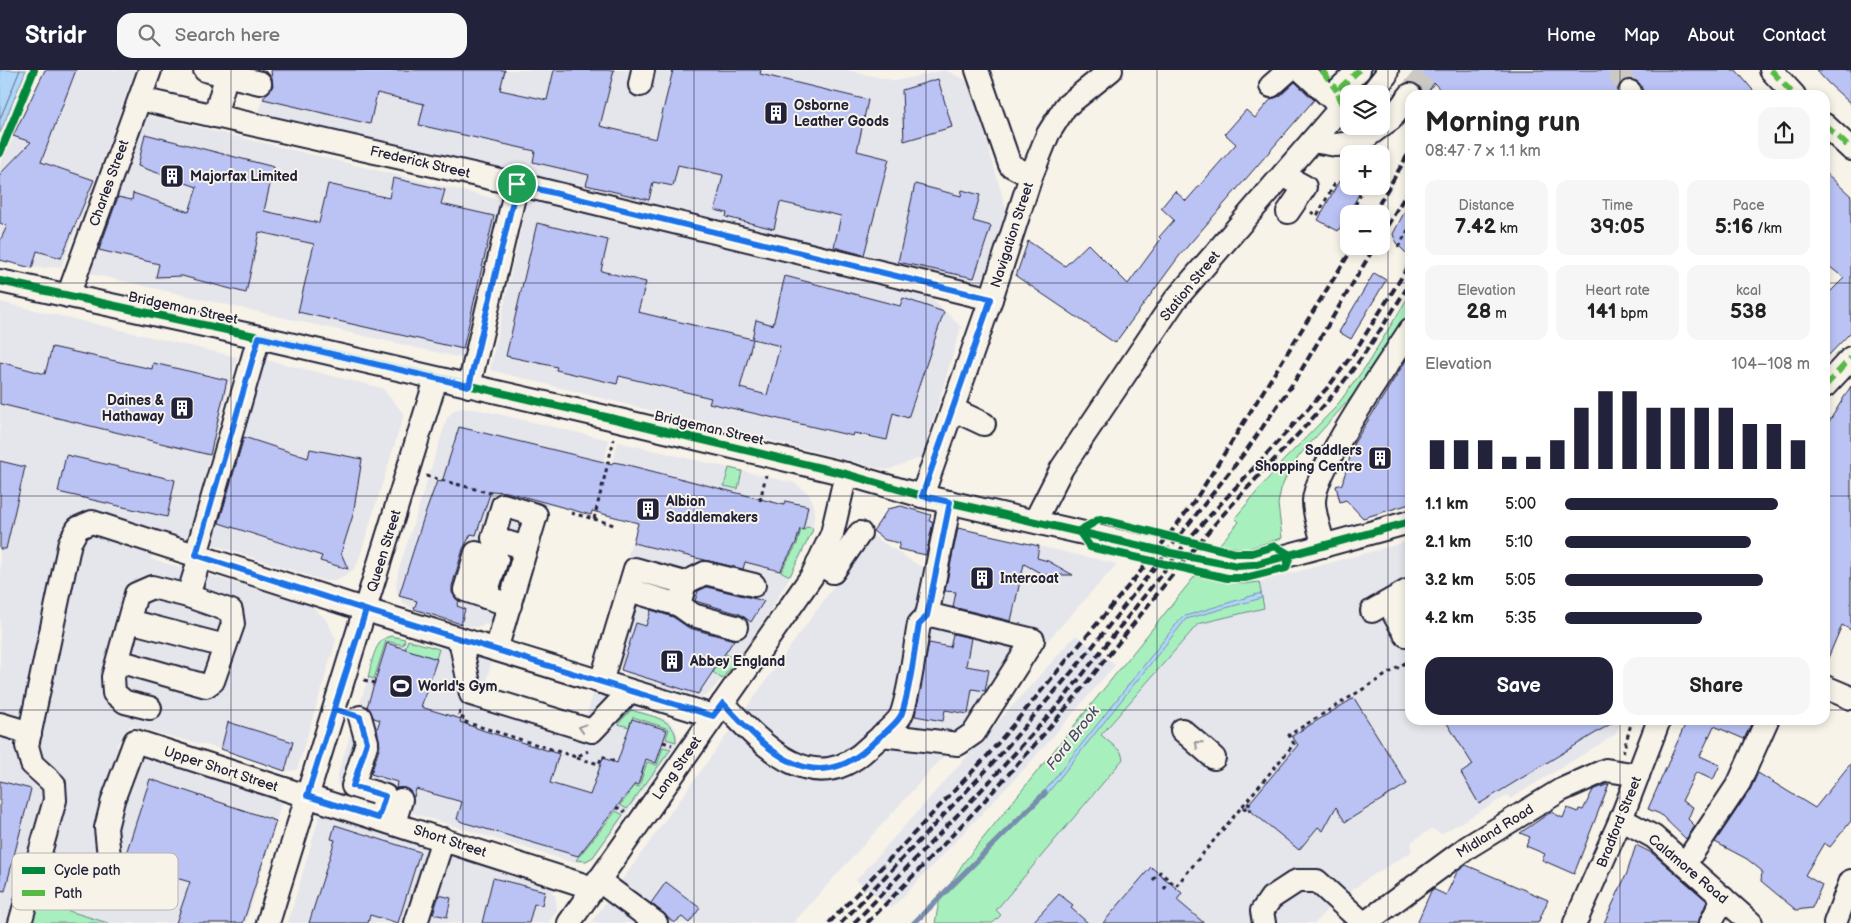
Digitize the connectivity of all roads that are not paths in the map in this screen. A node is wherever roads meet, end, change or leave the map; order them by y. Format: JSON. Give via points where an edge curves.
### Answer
{"nodes":[{"id":1,"x":150,"y":70,"type":"edge"},
{"id":2,"x":205,"y":70,"type":"edge"},
{"id":3,"x":977,"y":70,"type":"edge"},
{"id":4,"x":1111,"y":70,"type":"edge"},
{"id":5,"x":1289,"y":70,"type":"edge"},
{"id":6,"x":1301,"y":70,"type":"edge"},
{"id":7,"x":1322,"y":70,"type":"edge"},
{"id":8,"x":1359,"y":70,"type":"edge"},
{"id":9,"x":1364,"y":70,"type":"edge"},
{"id":10,"x":1387,"y":70,"type":"edge"},
{"id":11,"x":1771,"y":70,"type":"edge"},
{"id":12,"x":227,"y":73,"type":"edge"},
{"id":13,"x":260,"y":83,"type":"dead end"},
{"id":14,"x":1350,"y":85,"type":"edge"},
{"id":15,"x":1352,"y":85,"type":"edge"},
{"id":16,"x":1378,"y":85,"type":"edge"},
{"id":17,"x":1271,"y":86,"type":"dead end"},
{"id":18,"x":1789,"y":90,"type":"edge"},
{"id":19,"x":1340,"y":97,"type":"edge"},
{"id":20,"x":140,"y":99,"type":"junction"},
{"id":21,"x":1340,"y":100,"type":"edge"},
{"id":22,"x":1405,"y":102,"type":"edge"},
{"id":23,"x":1340,"y":106,"type":"edge"},
{"id":24,"x":215,"y":116,"type":"junction"},
{"id":25,"x":1390,"y":120,"type":"edge"},
{"id":26,"x":1830,"y":129,"type":"edge"},
{"id":27,"x":1369,"y":135,"type":"edge"},
{"id":28,"x":1312,"y":141,"type":"junction"},
{"id":29,"x":1851,"y":149,"type":"edge"},
{"id":30,"x":1283,"y":174,"type":"junction"},
{"id":31,"x":1031,"y":176,"type":"junction"},
{"id":32,"x":517,"y":184,"type":"junction"},
{"id":33,"x":1288,"y":212,"type":"dead end"},
{"id":34,"x":0,"y":281,"type":"edge"},
{"id":35,"x":999,"y":292,"type":"junction"},
{"id":36,"x":68,"y":296,"type":"junction"},
{"id":37,"x":259,"y":337,"type":"junction"},
{"id":38,"x":1405,"y":338,"type":"edge"},
{"id":39,"x":1851,"y":358,"type":"edge"},
{"id":40,"x":436,"y":379,"type":"junction"},
{"id":41,"x":1830,"y":381,"type":"edge"},
{"id":42,"x":469,"y":386,"type":"junction"},
{"id":43,"x":952,"y":409,"type":"junction"},
{"id":44,"x":984,"y":424,"type":"dead end"},
{"id":45,"x":846,"y":474,"type":"junction"},
{"id":46,"x":937,"y":499,"type":"junction"},
{"id":47,"x":1035,"y":521,"type":"junction"},
{"id":48,"x":1405,"y":523,"type":"edge"},
{"id":49,"x":860,"y":533,"type":"dead end"},
{"id":50,"x":1324,"y":546,"type":"junction"},
{"id":51,"x":526,"y":548,"type":"junction"},
{"id":52,"x":198,"y":556,"type":"junction"},
{"id":53,"x":818,"y":563,"type":"junction"},
{"id":54,"x":924,"y":565,"type":"dead end"},
{"id":55,"x":685,"y":582,"type":"junction"},
{"id":56,"x":754,"y":585,"type":"dead end"},
{"id":57,"x":628,"y":590,"type":"junction"},
{"id":58,"x":1403,"y":593,"type":"edge"},
{"id":59,"x":188,"y":596,"type":"junction"},
{"id":60,"x":485,"y":597,"type":"dead end"},
{"id":61,"x":510,"y":604,"type":"junction"},
{"id":62,"x":678,"y":605,"type":"junction"},
{"id":63,"x":366,"y":610,"type":"junction"},
{"id":64,"x":1372,"y":611,"type":"dead end"},
{"id":65,"x":927,"y":614,"type":"junction"},
{"id":66,"x":128,"y":621,"type":"junction"},
{"id":67,"x":736,"y":627,"type":"dead end"},
{"id":68,"x":1405,"y":633,"type":"edge"},
{"id":69,"x":460,"y":639,"type":"junction"},
{"id":70,"x":225,"y":646,"type":"junction"},
{"id":71,"x":496,"y":650,"type":"junction"},
{"id":72,"x":118,"y":661,"type":"junction"},
{"id":73,"x":601,"y":682,"type":"junction"},
{"id":74,"x":1830,"y":689,"type":"edge"},
{"id":75,"x":630,"y":691,"type":"junction"},
{"id":76,"x":1851,"y":698,"type":"edge"},
{"id":77,"x":150,"y":708,"type":"dead end"},
{"id":78,"x":334,"y":709,"type":"junction"},
{"id":79,"x":718,"y":710,"type":"junction"},
{"id":80,"x":0,"y":724,"type":"edge"},
{"id":81,"x":1656,"y":725,"type":"edge"},
{"id":82,"x":1765,"y":725,"type":"edge"},
{"id":83,"x":1182,"y":730,"type":"dead end"},
{"id":84,"x":30,"y":733,"type":"junction"},
{"id":85,"x":882,"y":734,"type":"junction"},
{"id":86,"x":1214,"y":758,"type":"dead end"},
{"id":87,"x":1628,"y":773,"type":"junction"},
{"id":88,"x":307,"y":796,"type":"junction"},
{"id":89,"x":1622,"y":819,"type":"junction"},
{"id":90,"x":386,"y":821,"type":"junction"},
{"id":91,"x":443,"y":839,"type":"junction"},
{"id":92,"x":40,"y":853,"type":"edge"},
{"id":93,"x":109,"y":853,"type":"edge"},
{"id":94,"x":1685,"y":864,"type":"junction"},
{"id":95,"x":1851,"y":881,"type":"edge"},
{"id":96,"x":596,"y":884,"type":"junction"},
{"id":97,"x":1723,"y":898,"type":"junction"},
{"id":98,"x":24,"y":910,"type":"edge"},
{"id":99,"x":20,"y":923,"type":"edge"},
{"id":100,"x":268,"y":923,"type":"edge"},
{"id":101,"x":416,"y":923,"type":"edge"},
{"id":102,"x":568,"y":923,"type":"edge"},
{"id":103,"x":656,"y":923,"type":"edge"},
{"id":104,"x":1264,"y":923,"type":"edge"},
{"id":105,"x":1364,"y":923,"type":"edge"},
{"id":106,"x":1576,"y":923,"type":"edge"},
{"id":107,"x":1711,"y":923,"type":"edge"},
{"id":108,"x":1752,"y":923,"type":"edge"},
{"id":109,"x":1835,"y":923,"type":"edge"}],
"edges":[{"from":1,"to":20,"type":"street","name":"Charles Street"},
{"from":2,"to":12,"type":"street"},
{"from":3,"to":31,"type":"street","name":"Navigation Street","via":[[1010,165]]},
{"from":4,"to":31,"type":"street","via":[[1065,107],[1048,134]]},
{"from":5,"to":17,"type":"street"},
{"from":6,"to":21,"type":"street"},
{"from":7,"to":19,"type":"street"},
{"from":8,"to":15,"type":"street","name":"Station Street"},
{"from":9,"to":14,"type":"street"},
{"from":10,"to":16,"type":"street"},
{"from":11,"to":18,"type":"street"},
{"from":12,"to":13,"type":"street"},
{"from":12,"to":24,"type":"street"},
{"from":20,"to":24,"type":"street","name":"Frederick Street"},
{"from":20,"to":36,"type":"street","name":"Charles Street"},
{"from":22,"to":25,"type":"street"},
{"from":23,"to":28,"type":"street","name":"Station Street"},
{"from":24,"to":32,"type":"street","name":"Frederick Street"},
{"from":26,"to":29,"type":"street"},
{"from":27,"to":28,"type":"street","via":[[1360,142],[1336,145]]},
{"from":28,"to":30,"type":"street","name":"Station Street"},
{"from":30,"to":33,"type":"street","via":[[1305,187]]},
{"from":30,"to":47,"type":"street","name":"Station Street","via":[[1175,300],[1050,469]]},
{"from":31,"to":35,"type":"street","name":"Navigation Street"},
{"from":32,"to":35,"type":"street","name":"Frederick Street"},
{"from":32,"to":42,"type":"street"},
{"from":34,"to":36,"type":"street","name":"Bridgeman Street"},
{"from":35,"to":43,"type":"street","name":"Navigation Street"},
{"from":36,"to":37,"type":"street","name":"Bridgeman Street"},
{"from":37,"to":40,"type":"street","name":"Bridgeman Street"},
{"from":37,"to":52,"type":"street"},
{"from":38,"to":50,"type":"street","via":[[1317,482],[1315,515]]},
{"from":39,"to":41,"type":"street"},
{"from":40,"to":42,"type":"street","name":"Bridgeman Street"},
{"from":40,"to":63,"type":"street","name":"Queen Street"},
{"from":42,"to":45,"type":"street","name":"Bridgeman Street"},
{"from":43,"to":44,"type":"street"},
{"from":43,"to":46,"type":"street","name":"Navigation Street"},
{"from":45,"to":46,"type":"street","name":"Bridgeman Street"},
{"from":45,"to":53,"type":"street","name":"Long Street","via":[[832,534]]},
{"from":46,"to":47,"type":"street","name":"Bridgeman Street"},
{"from":46,"to":54,"type":"street"},
{"from":46,"to":65,"type":"street"},
{"from":47,"to":50,"type":"street","name":"Bridgeman Street","via":[[1238,566],[1253,566]]},
{"from":48,"to":50,"type":"street","name":"Bridgeman Street"},
{"from":49,"to":53,"type":"street","via":[[833,572]]},
{"from":51,"to":51,"type":"street","via":[[493,538],[488,524],[503,505],[536,515]]},
{"from":51,"to":61,"type":"street"},
{"from":52,"to":59,"type":"street"},
{"from":52,"to":63,"type":"street"},
{"from":52,"to":84,"type":"street","via":[[92,522],[78,528],[70,542]]},
{"from":53,"to":79,"type":"street","name":"Long Street"},
{"from":55,"to":56,"type":"street","via":[[705,573]]},
{"from":55,"to":57,"type":"street","via":[[635,568]]},
{"from":55,"to":62,"type":"street"},
{"from":57,"to":62,"type":"street"},
{"from":57,"to":73,"type":"street"},
{"from":58,"to":64,"type":"street"},
{"from":58,"to":68,"type":"street","via":[[1395,616]]},
{"from":59,"to":66,"type":"street","via":[[152,586],[136,594]]},
{"from":59,"to":70,"type":"street","via":[[231,611],[233,624]]},
{"from":60,"to":61,"type":"street"},
{"from":61,"to":71,"type":"street"},
{"from":62,"to":67,"type":"street","via":[[693,615]]},
{"from":63,"to":69,"type":"street"},
{"from":63,"to":78,"type":"street","name":"Queen Street"},
{"from":65,"to":85,"type":"street","via":[[919,624],[901,715]]},
{"from":65,"to":85,"type":"street","via":[[1033,640],[974,733],[958,744]]},
{"from":66,"to":70,"type":"street"},
{"from":66,"to":72,"type":"street"},
{"from":69,"to":71,"type":"street"},
{"from":75,"to":69,"type":"street","one_way":true,"via":[[592,731],[564,723],[470,694]]},
{"from":70,"to":72,"type":"street","via":[[214,681],[206,686]]},
{"from":71,"to":73,"type":"street","via":[[530,650],[572,663]]},
{"from":72,"to":77,"type":"street","via":[[113,678],[114,693],[125,702]]},
{"from":73,"to":75,"type":"street"},
{"from":74,"to":76,"type":"street"},
{"from":75,"to":79,"type":"street"},
{"from":78,"to":88,"type":"street","name":"Queen Street"},
{"from":78,"to":90,"type":"street","via":[[369,728],[353,786],[392,792]]},
{"from":79,"to":85,"type":"street","via":[[773,753],[797,766],[818,770],[850,763]]},
{"from":79,"to":96,"type":"street","name":"Long Street"},
{"from":80,"to":84,"type":"street"},
{"from":81,"to":87,"type":"street","name":"Bradford Street"},
{"from":82,"to":94,"type":"street","via":[[1739,783]]},
{"from":86,"to":83,"type":"street","one_way":true},
{"from":84,"to":92,"type":"street","via":[[27,746],[32,764],[54,784],[55,800]]},
{"from":87,"to":89,"type":"street","name":"Bradford Street"},
{"from":87,"to":105,"type":"street","name":"Midland Road","via":[[1599,772],[1545,800],[1468,847]]},
{"from":88,"to":90,"type":"street","name":"Short Street"},
{"from":88,"to":93,"type":"street","name":"Upper Short Street","via":[[135,741],[112,800],[106,828]]},
{"from":88,"to":100,"type":"street","name":"Queen Street"},
{"from":89,"to":94,"type":"street","name":"Caldmore Road","via":[[1654,837]]},
{"from":89,"to":106,"type":"street","name":"Bradford Street"},
{"from":90,"to":91,"type":"street","name":"Short Street"},
{"from":91,"to":96,"type":"street","name":"Short Street"},
{"from":91,"to":101,"type":"street"},
{"from":94,"to":97,"type":"street","name":"Caldmore Road"},
{"from":95,"to":109,"type":"street"},
{"from":96,"to":102,"type":"street","name":"Long Street"},
{"from":96,"to":103,"type":"street","name":"Short Street"},
{"from":97,"to":107,"type":"street"},
{"from":97,"to":108,"type":"street","name":"Caldmore Road"},
{"from":98,"to":99,"type":"street"},
{"from":104,"to":105,"type":"street","via":[[1262,911],[1270,898],[1297,881],[1317,881]]}]}
